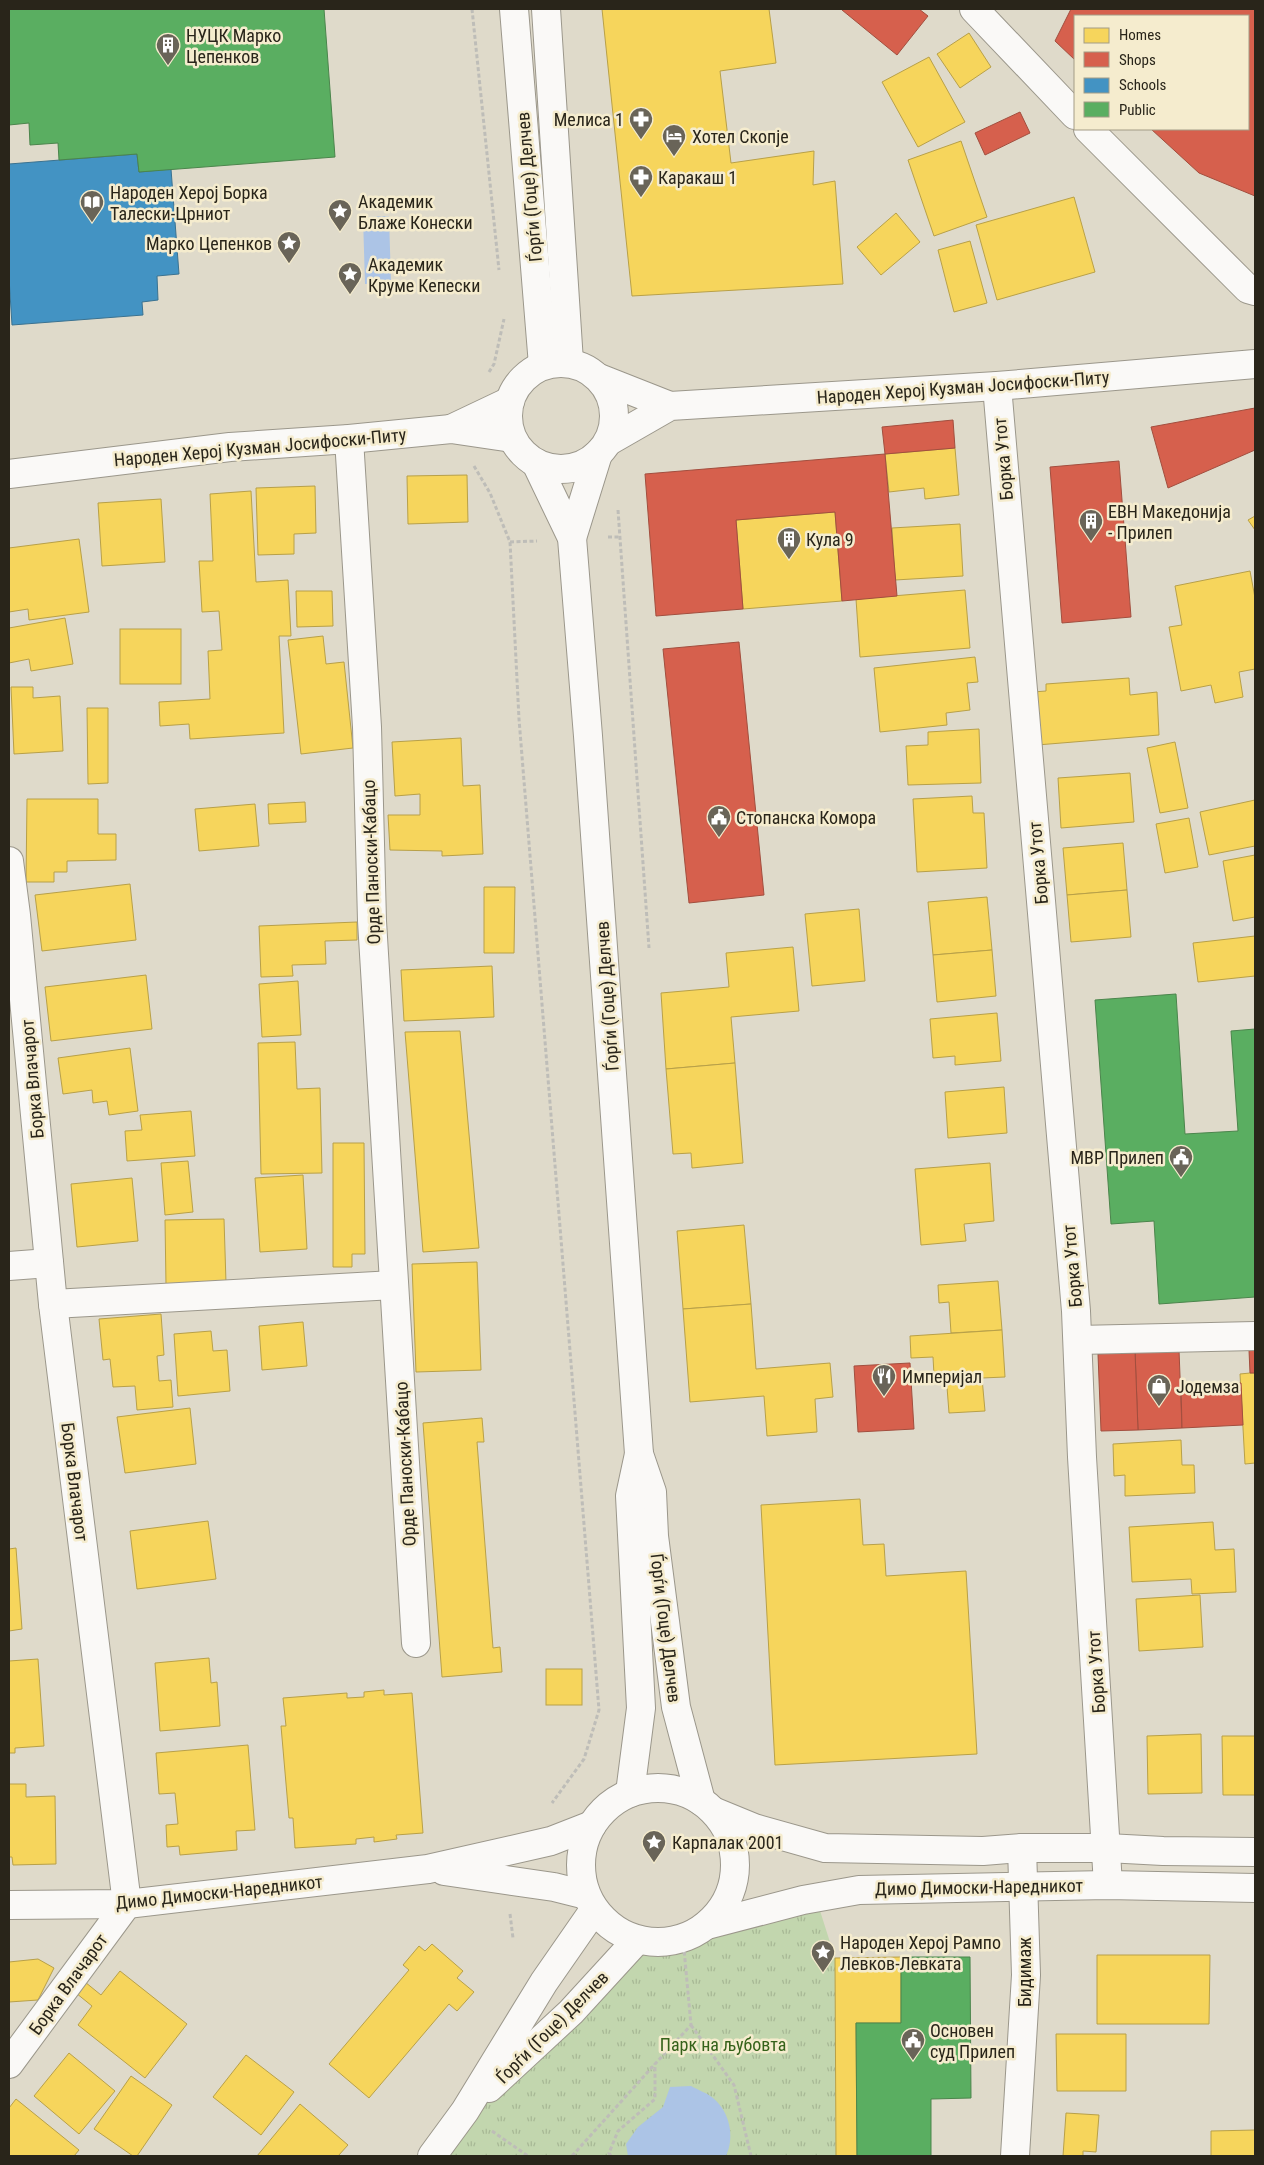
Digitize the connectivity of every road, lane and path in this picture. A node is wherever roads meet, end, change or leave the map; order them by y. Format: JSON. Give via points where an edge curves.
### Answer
{"nodes":[{"id":1,"x":472,"y":9,"type":"edge"},
{"id":2,"x":514,"y":9,"type":"edge"},
{"id":3,"x":546,"y":9,"type":"edge"},
{"id":4,"x":974,"y":9,"type":"edge"},
{"id":5,"x":1074,"y":115,"type":"edge"},
{"id":6,"x":1089,"y":130,"type":"edge"},
{"id":7,"x":500,"y":280,"type":"dead end"},
{"id":8,"x":1255,"y":291,"type":"edge"},
{"id":9,"x":503,"y":309,"type":"dead end"},
{"id":10,"x":556,"y":363,"type":"junction"},
{"id":11,"x":1255,"y":364,"type":"edge"},
{"id":12,"x":599,"y":378,"type":"junction"},
{"id":13,"x":484,"y":380,"type":"dead end"},
{"id":14,"x":997,"y":386,"type":"junction"},
{"id":15,"x":510,"y":401,"type":"junction"},
{"id":16,"x":670,"y":406,"type":"junction"},
{"id":17,"x":451,"y":429,"type":"junction"},
{"id":18,"x":512,"y":438,"type":"junction"},
{"id":19,"x":350,"y":439,"type":"junction"},
{"id":20,"x":604,"y":447,"type":"junction"},
{"id":21,"x":536,"y":463,"type":"junction"},
{"id":22,"x":9,"y":474,"type":"edge"},
{"id":23,"x":617,"y":503,"type":"dead end"},
{"id":24,"x":572,"y":538,"type":"junction"},
{"id":25,"x":9,"y":861,"type":"edge"},
{"id":26,"x":12,"y":916,"type":"edge"},
{"id":27,"x":649,"y":948,"type":"dead end"},
{"id":28,"x":49,"y":1262,"type":"junction"},
{"id":29,"x":9,"y":1266,"type":"edge"},
{"id":30,"x":394,"y":1285,"type":"junction"},
{"id":31,"x":53,"y":1304,"type":"junction"},
{"id":32,"x":1255,"y":1336,"type":"edge"},
{"id":33,"x":1078,"y":1340,"type":"junction"},
{"id":34,"x":639,"y":1454,"type":"junction"},
{"id":35,"x":416,"y":1643,"type":"dead end"},
{"id":36,"x":630,"y":1793,"type":"junction"},
{"id":37,"x":549,"y":1806,"type":"dead end"},
{"id":38,"x":708,"y":1807,"type":"junction"},
{"id":39,"x":592,"y":1825,"type":"junction"},
{"id":40,"x":1022,"y":1848,"type":"junction"},
{"id":41,"x":1107,"y":1848,"type":"junction"},
{"id":42,"x":1255,"y":1852,"type":"edge"},
{"id":43,"x":428,"y":1869,"type":"junction"},
{"id":44,"x":1108,"y":1884,"type":"junction"},
{"id":45,"x":1022,"y":1887,"type":"junction"},
{"id":46,"x":1255,"y":1888,"type":"edge"},
{"id":47,"x":590,"y":1903,"type":"junction"},
{"id":48,"x":127,"y":1904,"type":"junction"},
{"id":49,"x":9,"y":1905,"type":"edge"},
{"id":50,"x":707,"y":1925,"type":"junction"},
{"id":51,"x":683,"y":1939,"type":"junction"},
{"id":52,"x":637,"y":1940,"type":"junction"},
{"id":53,"x":691,"y":2026,"type":"junction"},
{"id":54,"x":9,"y":2064,"type":"edge"},
{"id":55,"x":655,"y":2064,"type":"junction"},
{"id":56,"x":465,"y":2112,"type":"junction"},
{"id":57,"x":432,"y":2156,"type":"edge"},
{"id":58,"x":528,"y":2156,"type":"edge"},
{"id":59,"x":572,"y":2156,"type":"edge"},
{"id":60,"x":611,"y":2156,"type":"edge"},
{"id":61,"x":751,"y":2156,"type":"edge"},
{"id":62,"x":1016,"y":2156,"type":"edge"}],
"edges":[{"from":1,"to":7,"type":"path"},
{"from":2,"to":10,"type":"street","name":"Ѓорѓи (Гоце) Делчев"},
{"from":3,"to":10,"type":"street","name":"Ѓорѓи (Гоце) Делчев"},
{"from":4,"to":5,"type":"street"},
{"from":6,"to":8,"type":"street","via":[[1248,289]]},
{"from":9,"to":13,"type":"path","via":[[504,319],[494,364]]},
{"from":10,"to":12,"type":"street","via":[[584,367]]},
{"from":10,"to":15,"type":"street","via":[[529,373],[518,384]]},
{"from":11,"to":14,"type":"street","name":"Народен Херој Кузман Јосифоски-Питу"},
{"from":12,"to":16,"type":"street","name":"Народен Херој Кузман Јосифоски-Питу"},
{"from":12,"to":20,"type":"street","via":[[609,392],[614,408],[614,425]]},
{"from":14,"to":16,"type":"street","name":"Народен Херој Кузман Јосифоски-Питу"},
{"from":14,"to":33,"type":"street","name":"Борка Утот"},
{"from":15,"to":17,"type":"street","name":"Народен Херој Кузман Јосифоски-Питу"},
{"from":15,"to":18,"type":"street","via":[[507,419]]},
{"from":16,"to":20,"type":"street","name":"Народен Херој Кузман Јосифоски-Питу"},
{"from":17,"to":18,"type":"street","name":"Народен Херој Кузман Јосифоски-Питу"},
{"from":17,"to":19,"type":"street","name":"Народен Херој Кузман Јосифоски-Питу"},
{"from":17,"to":37,"type":"path","via":[[490,493],[510,542],[520,729],[599,1710],[584,1760]]},
{"from":18,"to":21,"type":"street","via":[[522,453]]},
{"from":19,"to":22,"type":"street","name":"Народен Херој Кузман Јосифоски-Питу","via":[[230,447]]},
{"from":19,"to":30,"type":"street","name":"Орде Паноски-Кабацо","via":[[367,727],[372,921]]},
{"from":20,"to":21,"type":"street","via":[[584,464],[569,469],[552,469]]},
{"from":20,"to":24,"type":"street","name":"Ѓорѓи (Гоце) Делчев"},
{"from":21,"to":24,"type":"street","name":"Ѓорѓи (Гоце) Делчев"},
{"from":23,"to":27,"type":"path"},
{"from":24,"to":34,"type":"street","name":"Ѓорѓи (Гоце) Делчев"},
{"from":25,"to":26,"type":"street","name":"Борка Влачарот"},
{"from":26,"to":28,"type":"street","name":"Борка Влачарот"},
{"from":28,"to":29,"type":"street"},
{"from":28,"to":31,"type":"street","name":"Борка Влачарот"},
{"from":30,"to":31,"type":"street"},
{"from":30,"to":35,"type":"street","name":"Орде Паноски-Кабацо"},
{"from":31,"to":48,"type":"street","name":"Борка Влачарот"},
{"from":32,"to":33,"type":"street"},
{"from":33,"to":41,"type":"street","name":"Борка Утот","via":[[1082,1457]]},
{"from":34,"to":36,"type":"street","name":"Ѓорѓи (Гоце) Делчев","via":[[630,1496],[642,1708]]},
{"from":34,"to":38,"type":"street","name":"Ѓорѓи (Гоце) Делчев","via":[[652,1492],[654,1536],[676,1707]]},
{"from":36,"to":38,"type":"street","via":[[654,1788],[678,1790]]},
{"from":36,"to":39,"type":"street","via":[[615,1800]]},
{"from":38,"to":40,"type":"street","name":"Димо Димоски-Наредникот","via":[[754,1828],[825,1848],[983,1851]]},
{"from":38,"to":50,"type":"street","via":[[728,1833],[735,1857],[733,1882],[724,1906]]},
{"from":39,"to":43,"type":"street","name":"Димо Димоски-Наредникот","via":[[551,1841]]},
{"from":39,"to":47,"type":"street","via":[[584,1840],[581,1858],[581,1877]]},
{"from":40,"to":41,"type":"street","name":"Димо Димоски-Наредникот"},
{"from":40,"to":45,"type":"street","name":"Бидимаж"},
{"from":41,"to":42,"type":"street","name":"Димо Димоски-Наредникот"},
{"from":41,"to":44,"type":"street","name":"Борка Утот"},
{"from":43,"to":47,"type":"street","name":"Димо Димоски-Наредникот","via":[[554,1887]]},
{"from":43,"to":48,"type":"street","name":"Димо Димоски-Наредникот"},
{"from":44,"to":45,"type":"street","name":"Димо Димоски-Наредникот"},
{"from":44,"to":46,"type":"street","name":"Димо Димоски-Наредникот"},
{"from":45,"to":50,"type":"street","name":"Димо Димоски-Наредникот","via":[[859,1890],[803,1900]]},
{"from":45,"to":62,"type":"street","name":"Бидимаж","via":[[1026,1975]]},
{"from":47,"to":52,"type":"street","via":[[606,1923]]},
{"from":47,"to":56,"type":"street","name":"Ѓорѓи (Гоце) Делчев"},
{"from":48,"to":49,"type":"street","name":"Димо Димоски-Наредникот"},
{"from":48,"to":54,"type":"street","name":"Борка Влачарот"},
{"from":50,"to":51,"type":"street"},
{"from":51,"to":52,"type":"street","via":[[660,1943]]},
{"from":51,"to":53,"type":"path"},
{"from":52,"to":56,"type":"street","name":"Ѓорѓи (Гоце) Делчев","via":[[571,2012]]},
{"from":53,"to":55,"type":"path"},
{"from":53,"to":61,"type":"path","via":[[734,2085]]},
{"from":55,"to":59,"type":"path"},
{"from":55,"to":60,"type":"path","via":[[655,2100],[618,2131],[609,2152]]},
{"from":56,"to":57,"type":"street","name":"Ѓорѓи (Гоце) Делчев"},
{"from":56,"to":58,"type":"path"}]}
